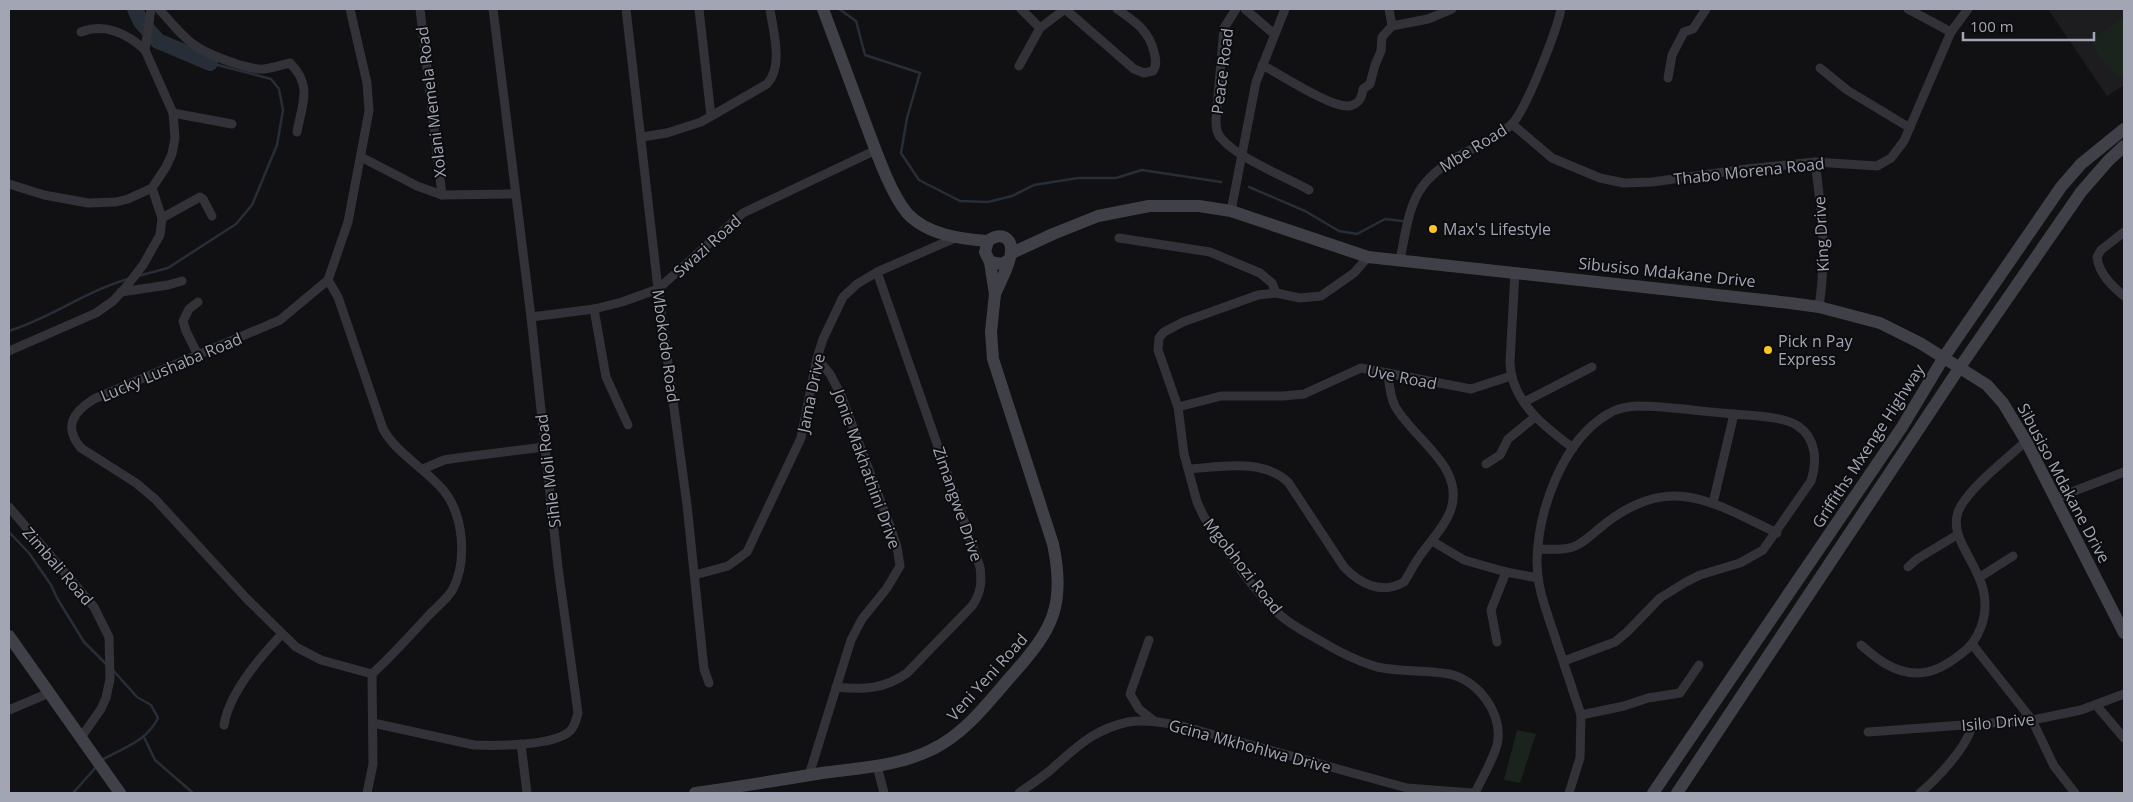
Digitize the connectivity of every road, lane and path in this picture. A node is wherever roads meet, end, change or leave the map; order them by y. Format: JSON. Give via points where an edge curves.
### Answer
{"nodes":[{"id":1,"x":151,"y":9,"type":"edge"},
{"id":2,"x":159,"y":9,"type":"edge"},
{"id":3,"x":350,"y":9,"type":"edge"},
{"id":4,"x":420,"y":9,"type":"edge"},
{"id":5,"x":493,"y":9,"type":"edge"},
{"id":6,"x":626,"y":9,"type":"edge"},
{"id":7,"x":699,"y":9,"type":"edge"},
{"id":8,"x":770,"y":9,"type":"edge"},
{"id":9,"x":823,"y":9,"type":"edge"},
{"id":10,"x":1021,"y":9,"type":"edge"},
{"id":11,"x":1065,"y":9,"type":"edge"},
{"id":12,"x":1117,"y":9,"type":"edge"},
{"id":13,"x":1236,"y":9,"type":"edge"},
{"id":14,"x":1245,"y":9,"type":"edge"},
{"id":15,"x":1284,"y":9,"type":"edge"},
{"id":16,"x":1389,"y":9,"type":"edge"},
{"id":17,"x":1452,"y":9,"type":"edge"},
{"id":18,"x":1561,"y":9,"type":"edge"},
{"id":19,"x":1706,"y":9,"type":"edge"},
{"id":20,"x":1908,"y":9,"type":"edge"},
{"id":21,"x":1968,"y":9,"type":"edge"},
{"id":22,"x":1392,"y":26,"type":"junction"},
{"id":23,"x":1040,"y":28,"type":"junction"},
{"id":24,"x":81,"y":32,"type":"dead end"},
{"id":25,"x":1951,"y":32,"type":"junction"},
{"id":26,"x":1274,"y":34,"type":"junction"},
{"id":27,"x":146,"y":46,"type":"junction"},
{"id":28,"x":1262,"y":64,"type":"junction"},
{"id":29,"x":1019,"y":66,"type":"dead end"},
{"id":30,"x":1820,"y":68,"type":"dead end"},
{"id":31,"x":1668,"y":78,"type":"dead end"},
{"id":32,"x":173,"y":113,"type":"junction"},
{"id":33,"x":711,"y":116,"type":"junction"},
{"id":34,"x":232,"y":124,"type":"dead end"},
{"id":35,"x":1512,"y":124,"type":"junction"},
{"id":36,"x":1910,"y":128,"type":"junction"},
{"id":37,"x":2124,"y":129,"type":"edge"},
{"id":38,"x":297,"y":132,"type":"dead end"},
{"id":39,"x":642,"y":137,"type":"junction"},
{"id":40,"x":2124,"y":146,"type":"edge"},
{"id":41,"x":876,"y":150,"type":"junction"},
{"id":42,"x":1242,"y":154,"type":"junction"},
{"id":43,"x":2124,"y":156,"type":"edge"},
{"id":44,"x":361,"y":157,"type":"junction"},
{"id":45,"x":1815,"y":162,"type":"junction"},
{"id":46,"x":9,"y":184,"type":"edge"},
{"id":47,"x":152,"y":188,"type":"junction"},
{"id":48,"x":1310,"y":190,"type":"dead end"},
{"id":49,"x":2082,"y":192,"type":"junction"},
{"id":50,"x":514,"y":194,"type":"junction"},
{"id":51,"x":442,"y":195,"type":"junction"},
{"id":52,"x":1231,"y":212,"type":"junction"},
{"id":53,"x":212,"y":216,"type":"dead end"},
{"id":54,"x":162,"y":218,"type":"junction"},
{"id":55,"x":2124,"y":232,"type":"edge"},
{"id":56,"x":960,"y":238,"type":"junction"},
{"id":57,"x":1120,"y":238,"type":"dead end"},
{"id":58,"x":988,"y":251,"type":"junction"},
{"id":59,"x":1010,"y":252,"type":"junction"},
{"id":60,"x":1368,"y":257,"type":"junction"},
{"id":61,"x":1400,"y":260,"type":"junction"},
{"id":62,"x":877,"y":272,"type":"junction"},
{"id":63,"x":1515,"y":272,"type":"junction"},
{"id":64,"x":328,"y":280,"type":"junction"},
{"id":65,"x":182,"y":281,"type":"dead end"},
{"id":66,"x":124,"y":289,"type":"junction"},
{"id":67,"x":658,"y":290,"type":"junction"},
{"id":68,"x":1276,"y":293,"type":"junction"},
{"id":69,"x":995,"y":294,"type":"junction"},
{"id":70,"x":2124,"y":296,"type":"edge"},
{"id":71,"x":198,"y":302,"type":"dead end"},
{"id":72,"x":1820,"y":307,"type":"junction"},
{"id":73,"x":594,"y":309,"type":"junction"},
{"id":74,"x":530,"y":317,"type":"junction"},
{"id":75,"x":9,"y":351,"type":"edge"},
{"id":76,"x":198,"y":355,"type":"junction"},
{"id":77,"x":817,"y":358,"type":"junction"},
{"id":78,"x":1944,"y":358,"type":"junction"},
{"id":79,"x":1592,"y":367,"type":"dead end"},
{"id":80,"x":1960,"y":367,"type":"junction"},
{"id":81,"x":1388,"y":373,"type":"junction"},
{"id":82,"x":1511,"y":376,"type":"junction"},
{"id":83,"x":1524,"y":402,"type":"junction"},
{"id":84,"x":1178,"y":407,"type":"junction"},
{"id":85,"x":1734,"y":414,"type":"junction"},
{"id":86,"x":1535,"y":417,"type":"junction"},
{"id":87,"x":628,"y":426,"type":"dead end"},
{"id":88,"x":2026,"y":441,"type":"junction"},
{"id":89,"x":544,"y":447,"type":"junction"},
{"id":90,"x":1574,"y":448,"type":"junction"},
{"id":91,"x":1486,"y":464,"type":"dead end"},
{"id":92,"x":424,"y":469,"type":"junction"},
{"id":93,"x":1189,"y":469,"type":"junction"},
{"id":94,"x":2124,"y":472,"type":"edge"},
{"id":95,"x":2056,"y":498,"type":"junction"},
{"id":96,"x":1713,"y":503,"type":"junction"},
{"id":97,"x":9,"y":507,"type":"edge"},
{"id":98,"x":1776,"y":533,"type":"junction"},
{"id":99,"x":1957,"y":535,"type":"junction"},
{"id":100,"x":1432,"y":541,"type":"junction"},
{"id":101,"x":1538,"y":549,"type":"junction"},
{"id":102,"x":2014,"y":556,"type":"dead end"},
{"id":103,"x":1908,"y":567,"type":"dead end"},
{"id":104,"x":1506,"y":572,"type":"junction"},
{"id":105,"x":695,"y":575,"type":"junction"},
{"id":106,"x":1980,"y":577,"type":"junction"},
{"id":107,"x":1538,"y":578,"type":"junction"},
{"id":108,"x":2124,"y":633,"type":"edge"},
{"id":109,"x":282,"y":634,"type":"junction"},
{"id":110,"x":9,"y":636,"type":"edge"},
{"id":111,"x":1149,"y":640,"type":"dead end"},
{"id":112,"x":1497,"y":642,"type":"dead end"},
{"id":113,"x":1972,"y":644,"type":"junction"},
{"id":114,"x":1861,"y":645,"type":"dead end"},
{"id":115,"x":1564,"y":661,"type":"junction"},
{"id":116,"x":1699,"y":665,"type":"dead end"},
{"id":117,"x":372,"y":674,"type":"junction"},
{"id":118,"x":710,"y":683,"type":"dead end"},
{"id":119,"x":836,"y":687,"type":"junction"},
{"id":120,"x":49,"y":693,"type":"junction"},
{"id":121,"x":2124,"y":694,"type":"edge"},
{"id":122,"x":2096,"y":705,"type":"junction"},
{"id":123,"x":9,"y":710,"type":"edge"},
{"id":124,"x":1581,"y":715,"type":"junction"},
{"id":125,"x":2032,"y":720,"type":"junction"},
{"id":126,"x":1154,"y":721,"type":"junction"},
{"id":127,"x":374,"y":724,"type":"junction"},
{"id":128,"x":224,"y":725,"type":"dead end"},
{"id":129,"x":1972,"y":725,"type":"junction"},
{"id":130,"x":1868,"y":732,"type":"dead end"},
{"id":131,"x":2124,"y":738,"type":"edge"},
{"id":132,"x":80,"y":739,"type":"junction"},
{"id":133,"x":521,"y":744,"type":"junction"},
{"id":134,"x":877,"y":766,"type":"junction"},
{"id":135,"x":809,"y":775,"type":"junction"},
{"id":136,"x":1406,"y":791,"type":"edge"},
{"id":137,"x":120,"y":793,"type":"edge"},
{"id":138,"x":367,"y":793,"type":"edge"},
{"id":139,"x":527,"y":793,"type":"edge"},
{"id":140,"x":695,"y":793,"type":"edge"},
{"id":141,"x":884,"y":793,"type":"edge"},
{"id":142,"x":1019,"y":793,"type":"edge"},
{"id":143,"x":1473,"y":793,"type":"edge"},
{"id":144,"x":1569,"y":793,"type":"edge"},
{"id":145,"x":1653,"y":793,"type":"edge"},
{"id":146,"x":1677,"y":793,"type":"edge"},
{"id":147,"x":1920,"y":793,"type":"edge"},
{"id":148,"x":2074,"y":793,"type":"edge"}],
"edges":[{"from":1,"to":27,"type":"street"},
{"from":2,"to":38,"type":"street","via":[[181,35],[206,54],[253,69],[290,63],[304,83]]},
{"from":3,"to":44,"type":"street","via":[[369,98]]},
{"from":4,"to":51,"type":"street","name":"Xolani Memela Road"},
{"from":5,"to":50,"type":"street","name":"Sihle Moli Road"},
{"from":6,"to":39,"type":"street","name":"Mbokodo Road"},
{"from":7,"to":33,"type":"street"},
{"from":8,"to":33,"type":"street","via":[[776,64],[774,76],[755,92]]},
{"from":9,"to":41,"type":"street"},
{"from":10,"to":23,"type":"street"},
{"from":11,"to":12,"type":"street","via":[[1134,69],[1153,72],[1155,56],[1147,34],[1139,24]]},
{"from":11,"to":23,"type":"street"},
{"from":13,"to":42,"type":"street","name":"Peace Road","via":[[1224,28],[1216,123],[1219,136]]},
{"from":14,"to":26,"type":"street"},
{"from":15,"to":26,"type":"street","name":"Peace Road"},
{"from":16,"to":22,"type":"street"},
{"from":17,"to":22,"type":"street","via":[[1428,19]]},
{"from":18,"to":35,"type":"street","name":"Mbe Road","via":[[1541,66]]},
{"from":19,"to":31,"type":"street","via":[[1693,29],[1684,32],[1675,48]]},
{"from":20,"to":25,"type":"street"},
{"from":21,"to":25,"type":"street","name":"Thabo Morena Road"},
{"from":22,"to":28,"type":"street","via":[[1382,36],[1381,51],[1370,84],[1363,89],[1358,102],[1349,106],[1325,99]]},
{"from":23,"to":29,"type":"street"},
{"from":24,"to":27,"type":"street","via":[[95,27],[111,29]]},
{"from":25,"to":36,"type":"street","name":"Thabo Morena Road"},
{"from":26,"to":28,"type":"street","name":"Peace Road"},
{"from":27,"to":32,"type":"street"},
{"from":28,"to":42,"type":"street","name":"Peace Road"},
{"from":30,"to":36,"type":"street","via":[[1846,90]]},
{"from":32,"to":34,"type":"street"},
{"from":32,"to":47,"type":"street","via":[[175,138],[172,154]]},
{"from":33,"to":39,"type":"street","via":[[688,127]]},
{"from":35,"to":45,"type":"street","name":"Thabo Morena Road","via":[[1552,158],[1600,178],[1624,183]]},
{"from":35,"to":61,"type":"street","name":"Mbe Road","via":[[1451,160],[1425,181],[1411,210]]},
{"from":36,"to":45,"type":"street","name":"Thabo Morena Road","via":[[1898,151],[1884,164]]},
{"from":37,"to":78,"type":"street","name":"Griffiths Mxenge Highway","via":[[2081,164],[2061,188]]},
{"from":39,"to":67,"type":"street","name":"Mbokodo Road"},
{"from":40,"to":49,"type":"street","name":"Griffiths Mxenge Highway"},
{"from":41,"to":56,"type":"street","via":[[908,213],[934,230]]},
{"from":41,"to":67,"type":"street","name":"Swazi Road","via":[[743,213]]},
{"from":42,"to":48,"type":"street"},
{"from":42,"to":52,"type":"street","name":"Peace Road"},
{"from":43,"to":49,"type":"street"},
{"from":44,"to":51,"type":"street"},
{"from":44,"to":64,"type":"street","via":[[348,222]]},
{"from":45,"to":72,"type":"street","name":"King Drive","via":[[1824,228]]},
{"from":46,"to":47,"type":"street","via":[[44,195],[88,203],[116,202]]},
{"from":47,"to":54,"type":"street"},
{"from":49,"to":80,"type":"street","name":"Griffiths Mxenge Highway"},
{"from":50,"to":51,"type":"street"},
{"from":50,"to":74,"type":"street","name":"Sihle Moli Road"},
{"from":52,"to":59,"type":"street","name":"Sibusiso Mdakane Drive","via":[[1199,206],[1149,206],[1098,216]]},
{"from":52,"to":60,"type":"street","name":"Sibusiso Mdakane Drive"},
{"from":53,"to":54,"type":"street","via":[[200,197]]},
{"from":54,"to":66,"type":"street","via":[[160,235]]},
{"from":55,"to":70,"type":"street","via":[[2097,257],[2106,279]]},
{"from":56,"to":58,"type":"street"},
{"from":56,"to":62,"type":"street","name":"Jama Drive"},
{"from":57,"to":68,"type":"street","via":[[1210,252],[1260,273],[1272,283]]},
{"from":58,"to":59,"type":"street","via":[[1002,264]]},
{"from":58,"to":59,"type":"street","via":[[999,236]]},
{"from":58,"to":69,"type":"street","name":"Veni Yeni Road"},
{"from":59,"to":69,"type":"street","name":"Veni Yeni Road"},
{"from":60,"to":61,"type":"street","name":"Sibusiso Mdakane Drive"},
{"from":60,"to":68,"type":"street","name":"Mgobhozi Road","via":[[1354,273],[1321,296],[1300,298]]},
{"from":61,"to":63,"type":"street","name":"Sibusiso Mdakane Drive"},
{"from":62,"to":77,"type":"street","name":"Jama Drive","via":[[843,297]]},
{"from":62,"to":119,"type":"street","name":"Zimangwe Drive","via":[[948,472],[982,580],[972,606],[907,673],[877,688]]},
{"from":63,"to":72,"type":"street","name":"Sibusiso Mdakane Drive"},
{"from":63,"to":82,"type":"street"},
{"from":64,"to":76,"type":"street","name":"Lucky Lushaba Road","via":[[280,320]]},
{"from":64,"to":92,"type":"street","via":[[338,297],[383,429]]},
{"from":65,"to":66,"type":"street"},
{"from":66,"to":75,"type":"street","via":[[96,313]]},
{"from":67,"to":73,"type":"street","name":"Swazi Road"},
{"from":67,"to":105,"type":"street","name":"Mbokodo Road"},
{"from":68,"to":84,"type":"street","name":"Mgobhozi Road","via":[[1241,300],[1183,322],[1162,335],[1158,350]]},
{"from":69,"to":134,"type":"street","name":"Veni Yeni Road","via":[[991,332],[993,358],[1053,544],[1059,588],[1056,608],[1037,648],[952,738],[915,757]]},
{"from":71,"to":76,"type":"street","via":[[183,321]]},
{"from":72,"to":78,"type":"street","name":"Sibusiso Mdakane Drive","via":[[1880,323]]},
{"from":73,"to":74,"type":"street","name":"Swazi Road"},
{"from":73,"to":87,"type":"street","via":[[606,377]]},
{"from":74,"to":89,"type":"street","name":"Sihle Moli Road"},
{"from":76,"to":109,"type":"street","name":"Lucky Lushaba Road","via":[[86,404],[72,419],[73,436],[82,448],[155,499]]},
{"from":77,"to":105,"type":"street","name":"Jama Drive","via":[[801,438],[746,552],[728,566]]},
{"from":77,"to":119,"type":"street","name":"Jonie Makhathini Drive","via":[[841,395],[891,529],[900,562],[893,579],[862,619],[851,640]]},
{"from":78,"to":80,"type":"street","name":"Sibusiso Mdakane Drive"},
{"from":78,"to":145,"type":"street","name":"Griffiths Mxenge Highway","via":[[1902,428]]},
{"from":79,"to":83,"type":"street"},
{"from":80,"to":88,"type":"street","name":"Sibusiso Mdakane Drive","via":[[1987,385],[2003,403]]},
{"from":80,"to":146,"type":"street","name":"Griffiths Mxenge Highway"},
{"from":81,"to":82,"type":"street","name":"Uve Road","via":[[1471,390]]},
{"from":81,"to":84,"type":"street","name":"Uve Road","via":[[1361,368],[1304,394],[1221,396]]},
{"from":81,"to":100,"type":"street","via":[[1394,404],[1406,424],[1436,456],[1450,480],[1454,497],[1451,509]]},
{"from":82,"to":83,"type":"street"},
{"from":83,"to":86,"type":"street"},
{"from":84,"to":93,"type":"street","name":"Mgobhozi Road"},
{"from":85,"to":90,"type":"street","via":[[1653,406],[1623,408],[1608,413],[1592,426]]},
{"from":85,"to":96,"type":"street"},
{"from":85,"to":98,"type":"street","via":[[1789,421],[1799,426],[1814,448],[1815,469],[1811,482]]},
{"from":86,"to":90,"type":"street"},
{"from":86,"to":91,"type":"street","via":[[1508,438],[1500,455]]},
{"from":88,"to":95,"type":"street","name":"Sibusiso Mdakane Drive"},
{"from":88,"to":99,"type":"street","via":[[1963,503],[1956,522]]},
{"from":89,"to":92,"type":"street","via":[[444,460]]},
{"from":89,"to":133,"type":"street","name":"Sihle Moli Road","via":[[578,713],[570,731],[560,737]]},
{"from":90,"to":101,"type":"street","via":[[1551,489]]},
{"from":92,"to":117,"type":"street","via":[[445,492],[457,512],[461,569],[452,590]]},
{"from":93,"to":100,"type":"street","via":[[1252,466],[1278,474],[1288,482],[1344,567],[1355,579],[1368,586],[1388,588],[1404,582]]},
{"from":93,"to":143,"type":"street","name":"Mgobhozi Road","via":[[1204,517],[1254,586],[1279,614],[1321,642],[1359,661],[1379,667],[1451,675],[1475,687],[1490,708],[1498,733],[1493,755]]},
{"from":94,"to":95,"type":"street"},
{"from":95,"to":108,"type":"street","name":"Sibusiso Mdakane Drive"},
{"from":96,"to":98,"type":"street"},
{"from":96,"to":101,"type":"street","via":[[1682,496],[1644,501],[1626,509],[1576,546],[1558,550]]},
{"from":97,"to":132,"type":"street","name":"Zimbali Road","via":[[94,607],[109,637],[110,678],[106,698]]},
{"from":98,"to":115,"type":"street","via":[[1754,556],[1700,575],[1670,591],[1615,642]]},
{"from":99,"to":103,"type":"street"},
{"from":99,"to":106,"type":"street"},
{"from":100,"to":104,"type":"street","via":[[1464,560]]},
{"from":101,"to":107,"type":"street"},
{"from":102,"to":106,"type":"street"},
{"from":104,"to":107,"type":"street"},
{"from":104,"to":112,"type":"street","via":[[1491,610]]},
{"from":105,"to":118,"type":"street","name":"Mbokodo Road","via":[[704,669]]},
{"from":106,"to":113,"type":"street","via":[[1985,599],[1984,618]]},
{"from":107,"to":115,"type":"street"},
{"from":109,"to":117,"type":"street","name":"Lucky Lushaba Road","via":[[305,653]]},
{"from":109,"to":128,"type":"street","via":[[228,706]]},
{"from":110,"to":120,"type":"street"},
{"from":111,"to":126,"type":"street","via":[[1130,694],[1138,709]]},
{"from":113,"to":114,"type":"street","via":[[1951,662],[1928,673],[1893,669]]},
{"from":113,"to":125,"type":"street"},
{"from":115,"to":124,"type":"street"},
{"from":116,"to":124,"type":"street","via":[[1680,693]]},
{"from":117,"to":127,"type":"street"},
{"from":119,"to":135,"type":"street","name":"Jonie Makhathini Drive"},
{"from":120,"to":123,"type":"street"},
{"from":120,"to":132,"type":"street"},
{"from":121,"to":122,"type":"street","name":"Isilo Drive"},
{"from":122,"to":125,"type":"street","name":"Isilo Drive"},
{"from":122,"to":131,"type":"street"},
{"from":124,"to":144,"type":"street","via":[[1580,758]]},
{"from":125,"to":129,"type":"street","name":"Isilo Drive"},
{"from":125,"to":148,"type":"street","via":[[2054,766]]},
{"from":126,"to":136,"type":"street","name":"Gcina Mkhohlwa Drive","via":[[1182,726]]},
{"from":126,"to":142,"type":"street","name":"Gcina Mkhohlwa Drive","via":[[1129,722],[1090,736]]},
{"from":127,"to":133,"type":"street","name":"Sihle Moli Road","via":[[474,745]]},
{"from":127,"to":138,"type":"street","via":[[373,764]]},
{"from":129,"to":130,"type":"street","name":"Isilo Drive"},
{"from":129,"to":147,"type":"street","via":[[1968,736],[1938,777]]},
{"from":132,"to":137,"type":"street"},
{"from":133,"to":139,"type":"street"},
{"from":134,"to":135,"type":"street","name":"Veni Yeni Road"},
{"from":134,"to":141,"type":"street"},
{"from":135,"to":140,"type":"street","name":"Veni Yeni Road"},
{"from":136,"to":143,"type":"street","name":"Gcina Mkhohlwa Drive"}]}
